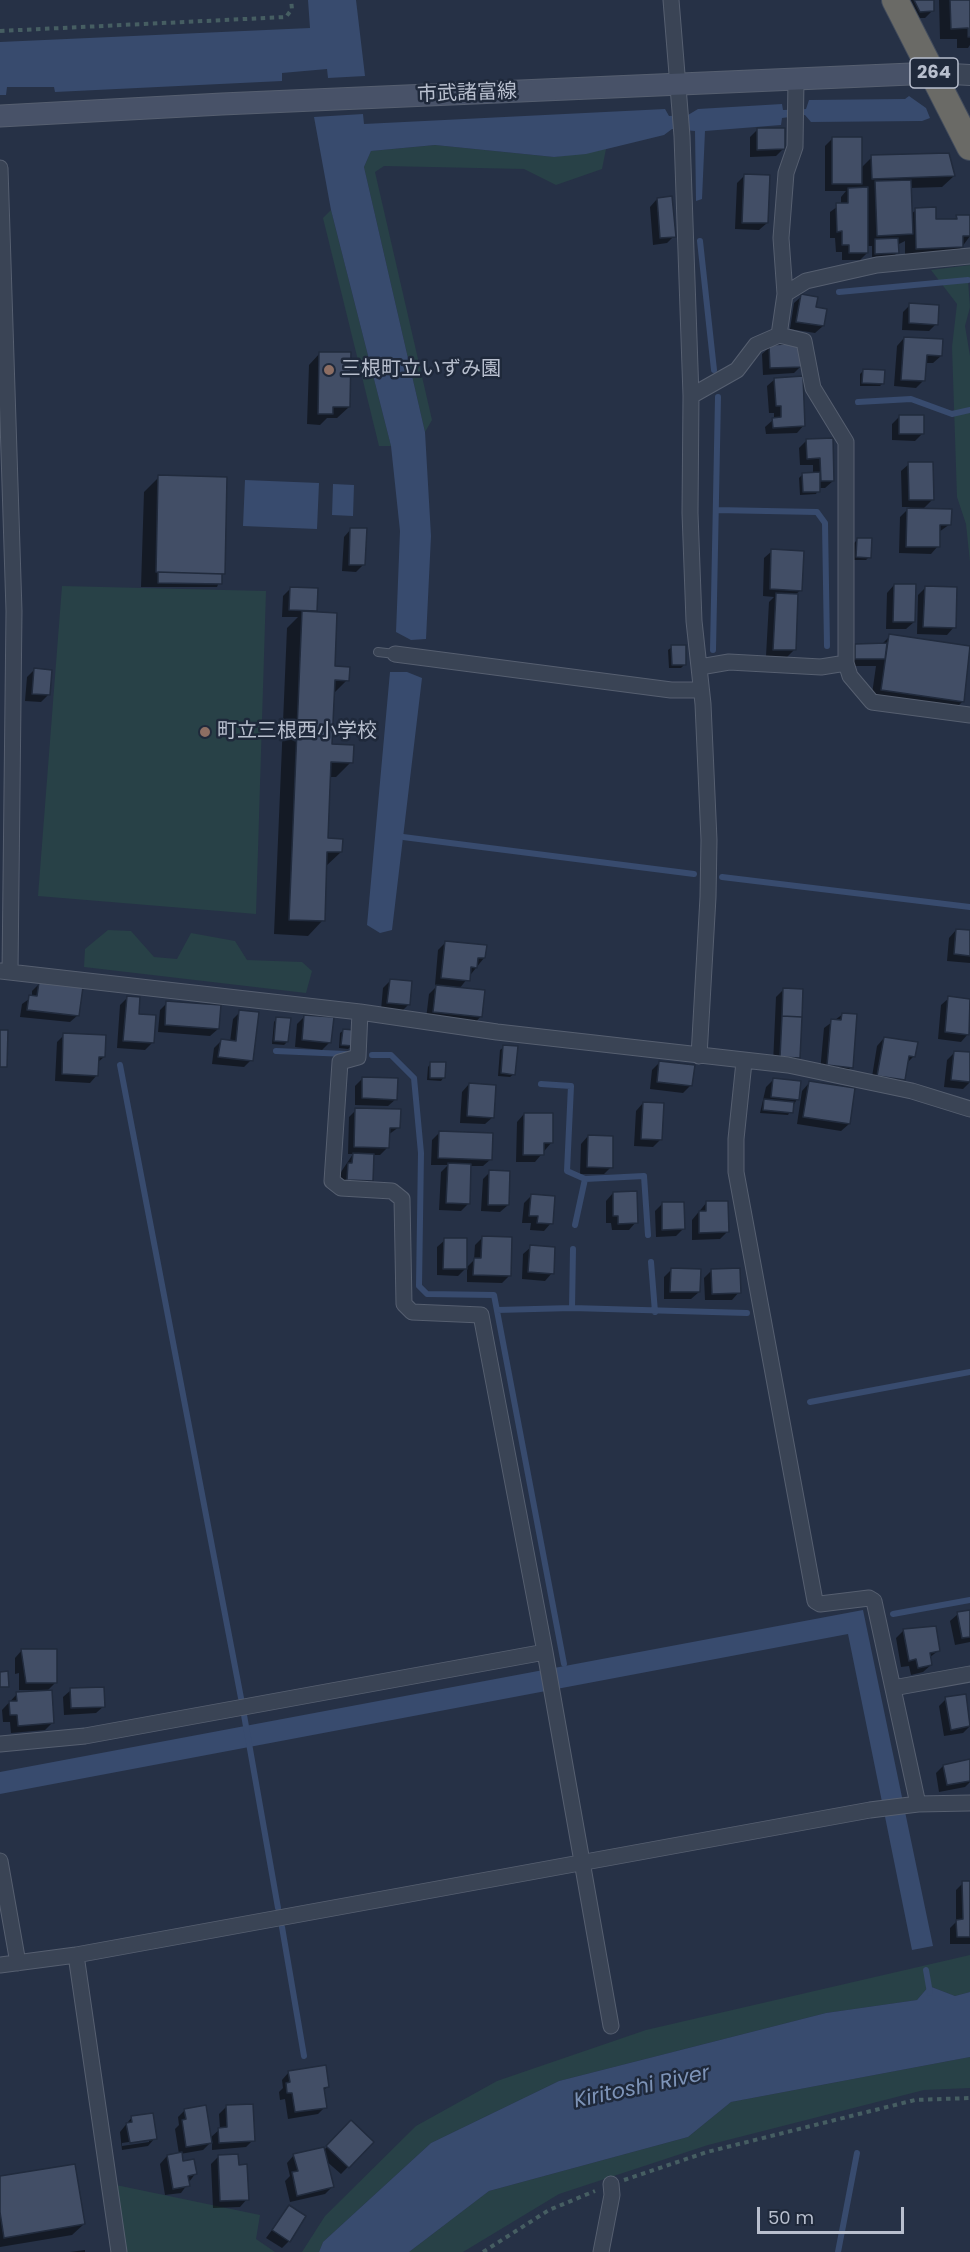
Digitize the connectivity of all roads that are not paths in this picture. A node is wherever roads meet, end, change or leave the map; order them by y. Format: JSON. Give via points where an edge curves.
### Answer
{"nodes":[{"id":1,"x":671,"y":0,"type":"edge"},
{"id":2,"x":895,"y":0,"type":"edge"},
{"id":3,"x":934,"y":73,"type":"junction"},
{"id":4,"x":970,"y":75,"type":"edge"},
{"id":5,"x":796,"y":80,"type":"junction"},
{"id":6,"x":678,"y":85,"type":"junction"},
{"id":7,"x":0,"y":116,"type":"edge"},
{"id":8,"x":970,"y":147,"type":"edge"},
{"id":9,"x":0,"y":168,"type":"edge"},
{"id":10,"x":970,"y":256,"type":"edge"},
{"id":11,"x":785,"y":294,"type":"junction"},
{"id":12,"x":779,"y":334,"type":"junction"},
{"id":13,"x":691,"y":396,"type":"junction"},
{"id":14,"x":378,"y":652,"type":"dead end"},
{"id":15,"x":395,"y":654,"type":"joint"},
{"id":16,"x":846,"y":663,"type":"junction"},
{"id":17,"x":700,"y":667,"type":"junction"},
{"id":18,"x":700,"y":690,"type":"junction"},
{"id":19,"x":970,"y":715,"type":"edge"},
{"id":20,"x":5,"y":972,"type":"edge"},
{"id":21,"x":360,"y":1012,"type":"junction"},
{"id":22,"x":699,"y":1056,"type":"junction"},
{"id":23,"x":744,"y":1062,"type":"junction"},
{"id":24,"x":970,"y":1109,"type":"edge"},
{"id":25,"x":546,"y":1658,"type":"junction"},
{"id":26,"x":970,"y":1674,"type":"edge"},
{"id":27,"x":893,"y":1688,"type":"junction"},
{"id":28,"x":0,"y":1744,"type":"edge"},
{"id":29,"x":970,"y":1803,"type":"edge"},
{"id":30,"x":914,"y":1804,"type":"junction"},
{"id":31,"x":584,"y":1861,"type":"junction"},
{"id":32,"x":0,"y":1862,"type":"edge"},
{"id":33,"x":76,"y":1955,"type":"junction"},
{"id":34,"x":18,"y":1963,"type":"junction"},
{"id":35,"x":0,"y":1965,"type":"edge"},
{"id":36,"x":611,"y":2026,"type":"dead end"},
{"id":37,"x":611,"y":2184,"type":"road end"},
{"id":38,"x":119,"y":2252,"type":"edge"},
{"id":39,"x":601,"y":2252,"type":"edge"}],
"edges":[{"from":1,"to":6,"type":"street"},
{"from":2,"to":3,"type":"highway","number":"264"},
{"from":3,"to":4,"type":"street"},
{"from":3,"to":5,"type":"main road","name":"市武諸富線"},
{"from":3,"to":8,"type":"highway","number":"264"},
{"from":5,"to":6,"type":"main road","name":"市武諸富線"},
{"from":5,"to":11,"type":"street","via":[[795,147],[786,173],[781,238]]},
{"from":6,"to":7,"type":"main road","name":"市武諸富線"},
{"from":6,"to":13,"type":"street"},
{"from":9,"to":20,"type":"street","via":[[14,611]]},
{"from":10,"to":11,"type":"street","via":[[877,265],[806,280]]},
{"from":11,"to":12,"type":"street"},
{"from":12,"to":13,"type":"street","via":[[756,345],[737,370]]},
{"from":12,"to":16,"type":"street","via":[[804,341],[813,388],[846,442]]},
{"from":13,"to":17,"type":"street","via":[[690,513],[694,621]]},
{"from":14,"to":15,"type":"lane"},
{"from":15,"to":18,"type":"street","via":[[671,690]]},
{"from":16,"to":17,"type":"street","via":[[821,667],[729,662]]},
{"from":16,"to":19,"type":"street","via":[[850,676],[872,702]]},
{"from":17,"to":18,"type":"street"},
{"from":18,"to":22,"type":"street","via":[[709,851]]},
{"from":20,"to":21,"type":"street"},
{"from":21,"to":22,"type":"street"},
{"from":21,"to":25,"type":"street","via":[[358,1057],[340,1062],[332,1180],[341,1188],[392,1191],[402,1199],[404,1304],[412,1312],[482,1314]]},
{"from":22,"to":23,"type":"street"},
{"from":23,"to":24,"type":"street","via":[[810,1070],[912,1091]]},
{"from":23,"to":27,"type":"street","via":[[736,1173],[814,1602],[869,1598],[874,1601]]},
{"from":25,"to":28,"type":"street","via":[[85,1736]]},
{"from":25,"to":31,"type":"street"},
{"from":26,"to":27,"type":"street"},
{"from":27,"to":30,"type":"street"},
{"from":29,"to":30,"type":"street"},
{"from":30,"to":31,"type":"street"},
{"from":31,"to":33,"type":"street"},
{"from":31,"to":36,"type":"street"},
{"from":32,"to":34,"type":"street"},
{"from":33,"to":34,"type":"street"},
{"from":33,"to":38,"type":"street"},
{"from":34,"to":35,"type":"street"},
{"from":37,"to":39,"type":"street"}]}
